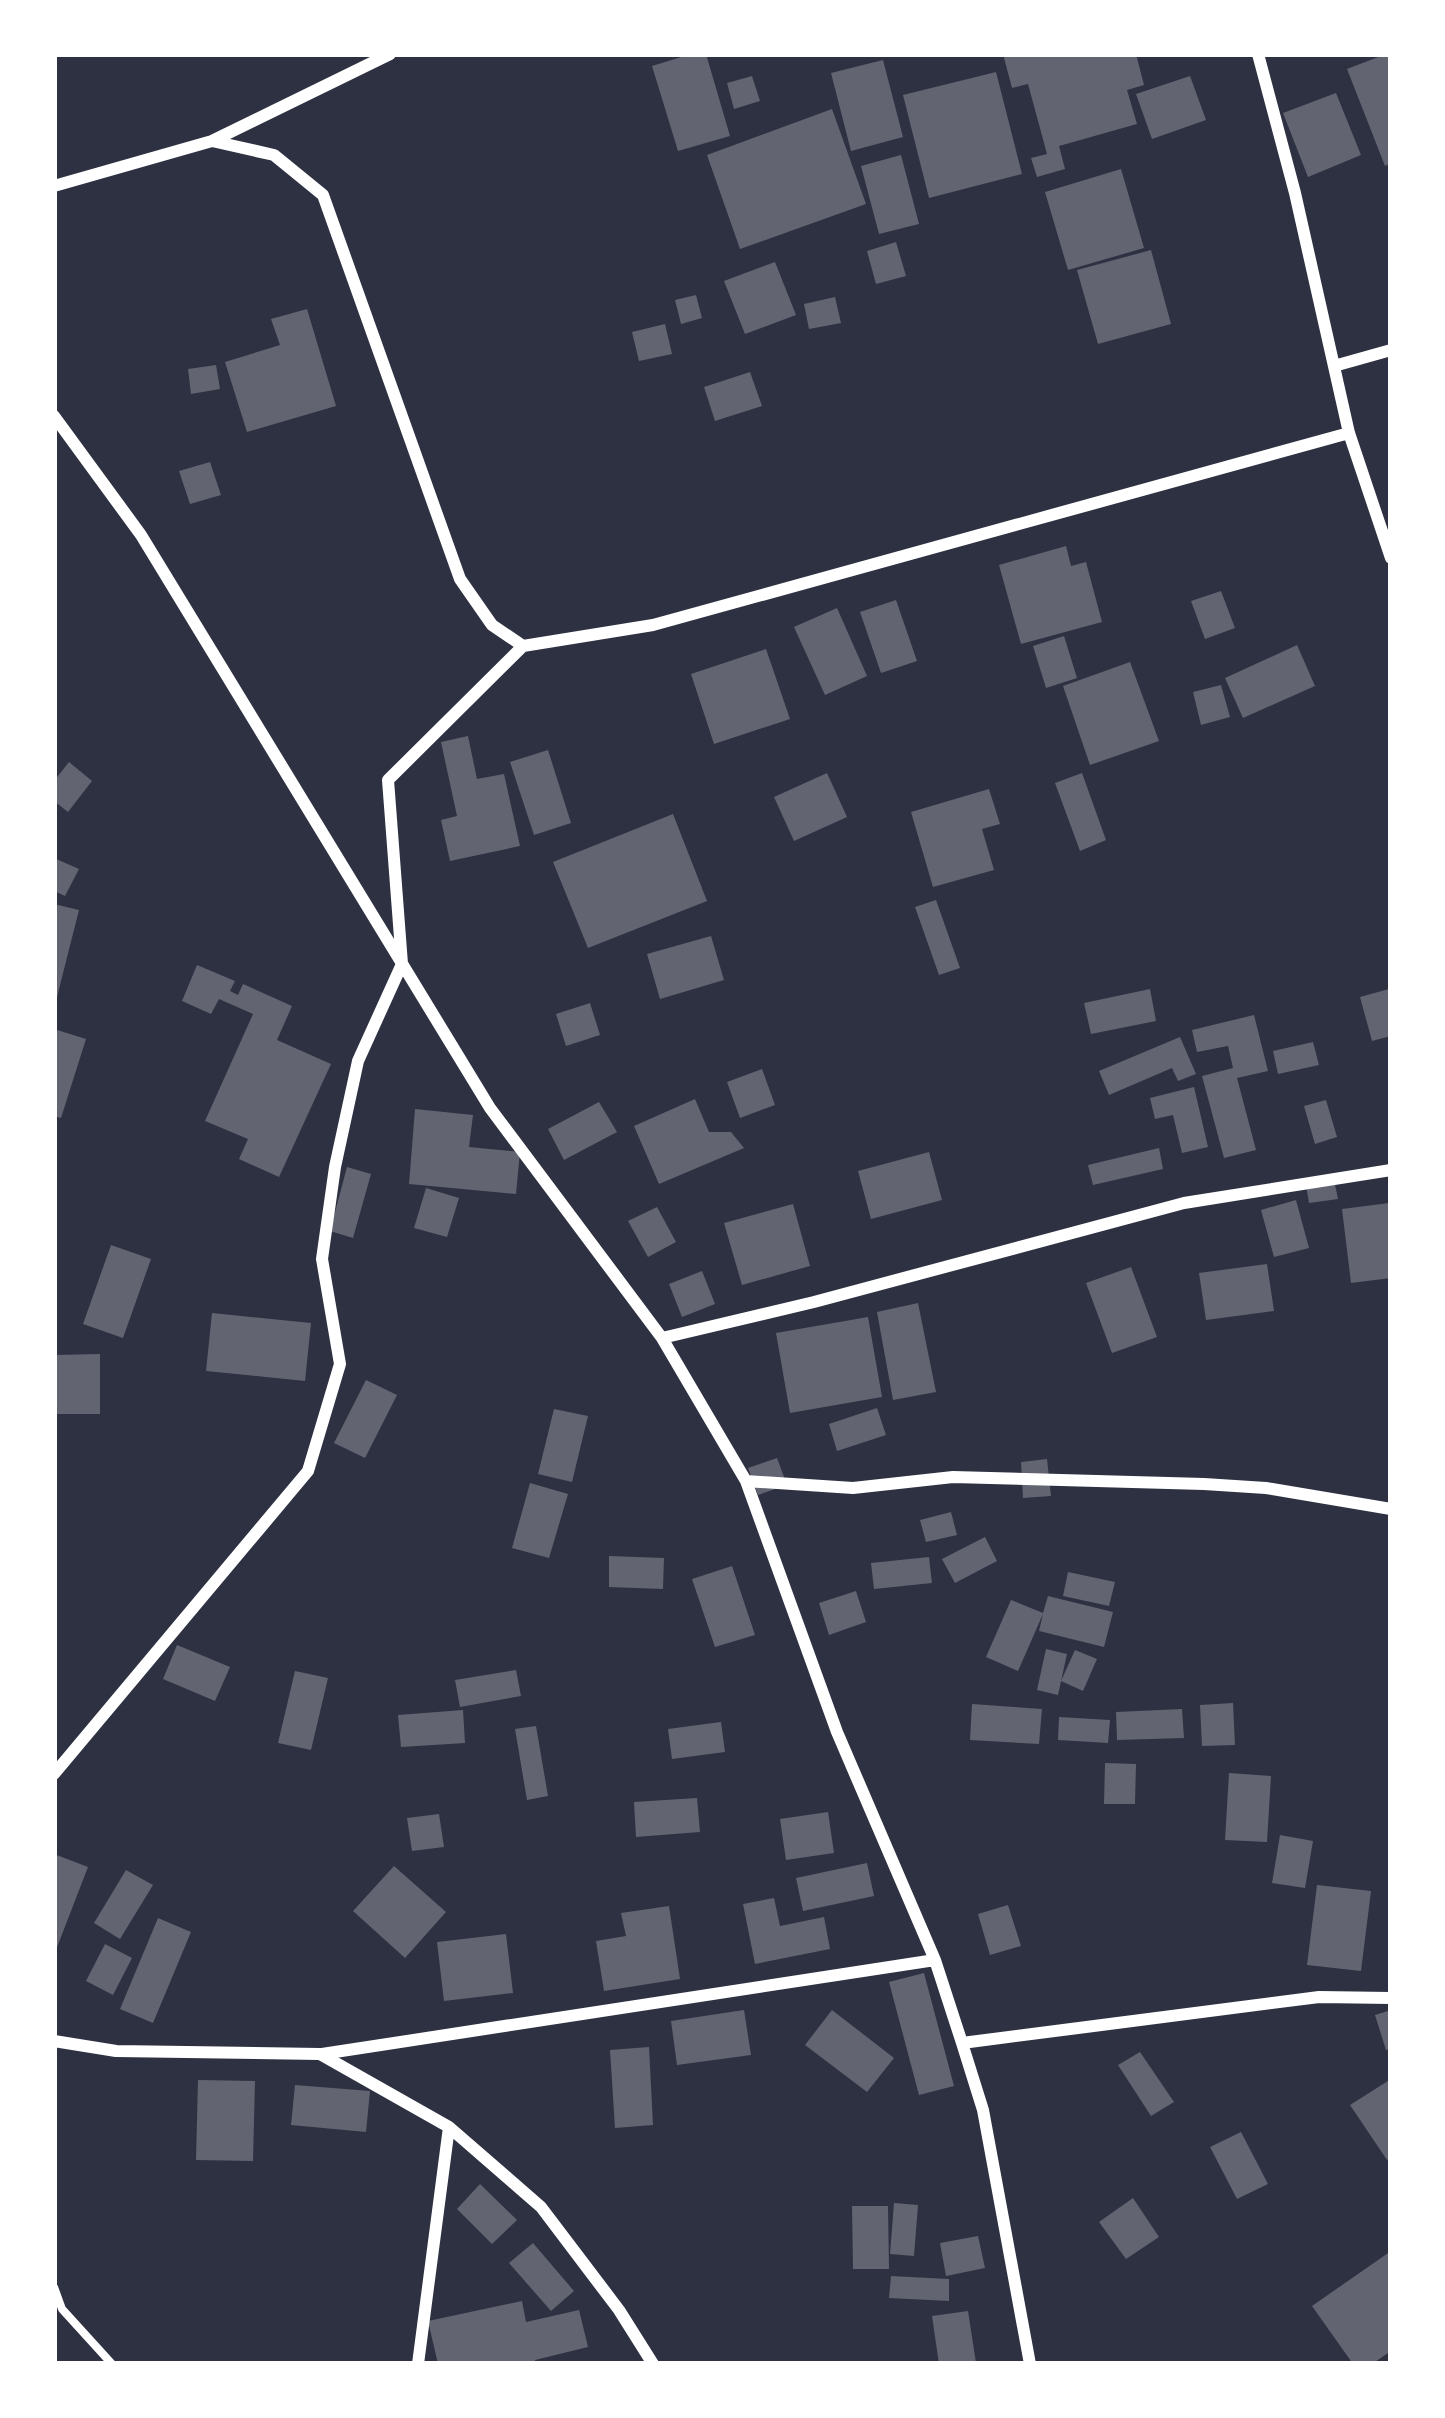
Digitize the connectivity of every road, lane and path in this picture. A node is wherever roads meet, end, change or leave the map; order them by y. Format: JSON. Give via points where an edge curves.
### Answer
{"nodes":[{"id":1,"x":390,"y":54,"type":"edge"},
{"id":2,"x":1258,"y":54,"type":"edge"},
{"id":3,"x":212,"y":141,"type":"junction"},
{"id":4,"x":54,"y":186,"type":"edge"},
{"id":5,"x":1391,"y":350,"type":"edge"},
{"id":6,"x":1334,"y":366,"type":"junction"},
{"id":7,"x":54,"y":416,"type":"edge"},
{"id":8,"x":1348,"y":433,"type":"junction"},
{"id":9,"x":1391,"y":558,"type":"edge"},
{"id":10,"x":523,"y":646,"type":"junction"},
{"id":11,"x":402,"y":964,"type":"junction"},
{"id":12,"x":1391,"y":1170,"type":"edge"},
{"id":13,"x":662,"y":1339,"type":"junction"},
{"id":14,"x":746,"y":1481,"type":"junction"},
{"id":15,"x":1391,"y":1509,"type":"edge"},
{"id":16,"x":54,"y":1774,"type":"edge"},
{"id":17,"x":935,"y":1960,"type":"junction"},
{"id":18,"x":1391,"y":1998,"type":"edge"},
{"id":19,"x":54,"y":2041,"type":"edge"},
{"id":20,"x":962,"y":2043,"type":"junction"},
{"id":21,"x":320,"y":2054,"type":"junction"},
{"id":22,"x":449,"y":2127,"type":"junction"},
{"id":23,"x":54,"y":2287,"type":"edge"},
{"id":24,"x":112,"y":2364,"type":"edge"},
{"id":25,"x":418,"y":2364,"type":"edge"},
{"id":26,"x":652,"y":2364,"type":"edge"},
{"id":27,"x":1030,"y":2364,"type":"edge"}],
"edges":[{"from":1,"to":3,"type":"street"},
{"from":2,"to":6,"type":"street"},
{"from":3,"to":4,"type":"street"},
{"from":3,"to":10,"type":"street","via":[[274,155],[323,195],[460,578],[492,625]]},
{"from":5,"to":6,"type":"street"},
{"from":6,"to":8,"type":"street"},
{"from":7,"to":11,"type":"street","via":[[141,535]]},
{"from":8,"to":9,"type":"street"},
{"from":8,"to":10,"type":"street","via":[[653,625]]},
{"from":10,"to":11,"type":"street","via":[[388,780]]},
{"from":11,"to":13,"type":"street","via":[[490,1108]]},
{"from":11,"to":16,"type":"street","via":[[358,1061],[335,1167],[322,1258],[340,1364],[308,1471]]},
{"from":12,"to":13,"type":"street","via":[[1184,1203]]},
{"from":13,"to":14,"type":"street"},
{"from":14,"to":15,"type":"street","via":[[853,1488],[953,1477],[1204,1484]]},
{"from":14,"to":17,"type":"street","via":[[837,1732]]},
{"from":17,"to":20,"type":"street"},
{"from":17,"to":21,"type":"street"},
{"from":18,"to":20,"type":"street","via":[[1319,1997]]},
{"from":19,"to":21,"type":"street","via":[[116,2051]]},
{"from":20,"to":27,"type":"street","via":[[983,2110]]},
{"from":21,"to":22,"type":"street"},
{"from":22,"to":25,"type":"street"},
{"from":22,"to":26,"type":"street","via":[[541,2207]]},
{"from":23,"to":24,"type":"path","via":[[62,2309]]}]}
